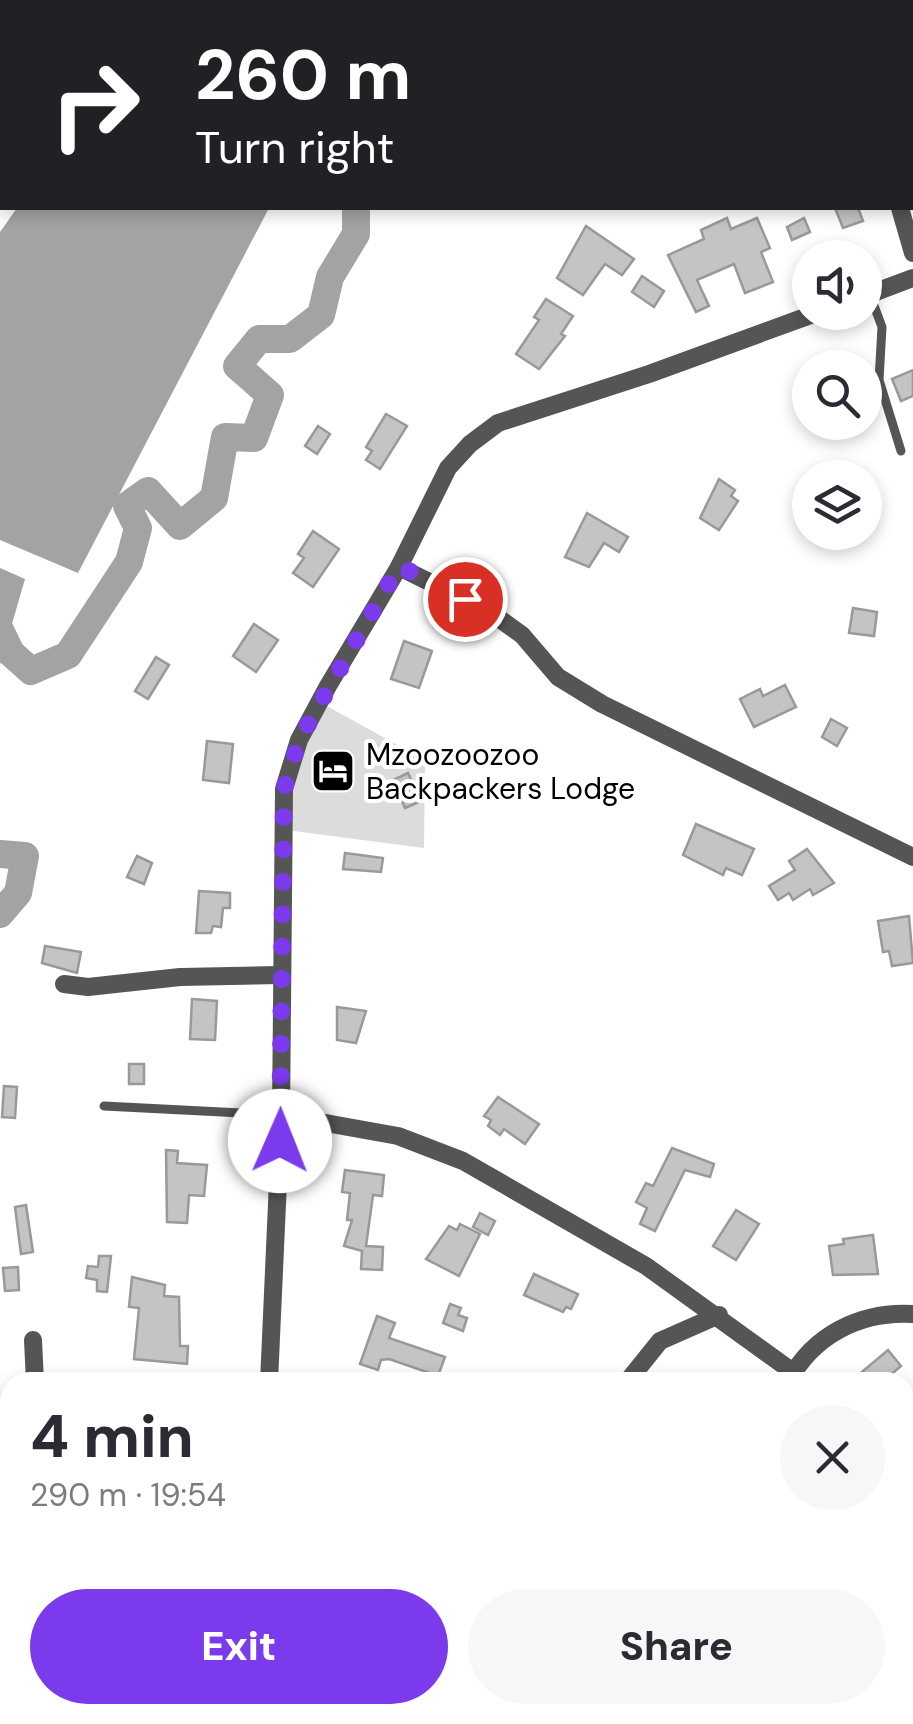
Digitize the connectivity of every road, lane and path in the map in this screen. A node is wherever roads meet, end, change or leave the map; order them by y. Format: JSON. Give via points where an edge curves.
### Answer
{"nodes":[{"id":1,"x":901,"y":210,"type":"edge"},
{"id":2,"x":913,"y":253,"type":"edge"},
{"id":3,"x":913,"y":278,"type":"edge"},
{"id":4,"x":882,"y":289,"type":"edge"},
{"id":5,"x":792,"y":322,"type":"edge"},
{"id":6,"x":882,"y":330,"type":"edge"},
{"id":7,"x":901,"y":452,"type":"dead end"},
{"id":8,"x":399,"y":566,"type":"junction"},
{"id":9,"x":913,"y":856,"type":"edge"},
{"id":10,"x":280,"y":975,"type":"junction"},
{"id":11,"x":64,"y":984,"type":"dead end"},
{"id":12,"x":104,"y":1106,"type":"dead end"},
{"id":13,"x":281,"y":1115,"type":"junction"},
{"id":14,"x":913,"y":1314,"type":"edge"},
{"id":15,"x":719,"y":1316,"type":"junction"},
{"id":16,"x":32,"y":1340,"type":"dead end"},
{"id":17,"x":34,"y":1372,"type":"edge"},
{"id":18,"x":269,"y":1372,"type":"edge"},
{"id":19,"x":635,"y":1372,"type":"edge"},
{"id":20,"x":784,"y":1372,"type":"edge"},
{"id":21,"x":795,"y":1372,"type":"edge"}],
"edges":[{"from":1,"to":2,"type":"street"},
{"from":3,"to":4,"type":"street"},
{"from":5,"to":8,"type":"street","via":[[498,422],[448,468]]},
{"from":6,"to":7,"type":"lane","via":[[879,380]]},
{"from":8,"to":9,"type":"street","via":[[490,612],[558,677],[602,704]]},
{"from":8,"to":10,"type":"street","via":[[290,766]]},
{"from":10,"to":11,"type":"street"},
{"from":10,"to":13,"type":"street"},
{"from":12,"to":13,"type":"lane"},
{"from":13,"to":15,"type":"street","via":[[431,1145],[596,1235]]},
{"from":13,"to":18,"type":"street"},
{"from":14,"to":21,"type":"street","via":[[847,1323]]},
{"from":15,"to":19,"type":"street","via":[[660,1341]]},
{"from":15,"to":20,"type":"street"},
{"from":16,"to":17,"type":"street"}]}
